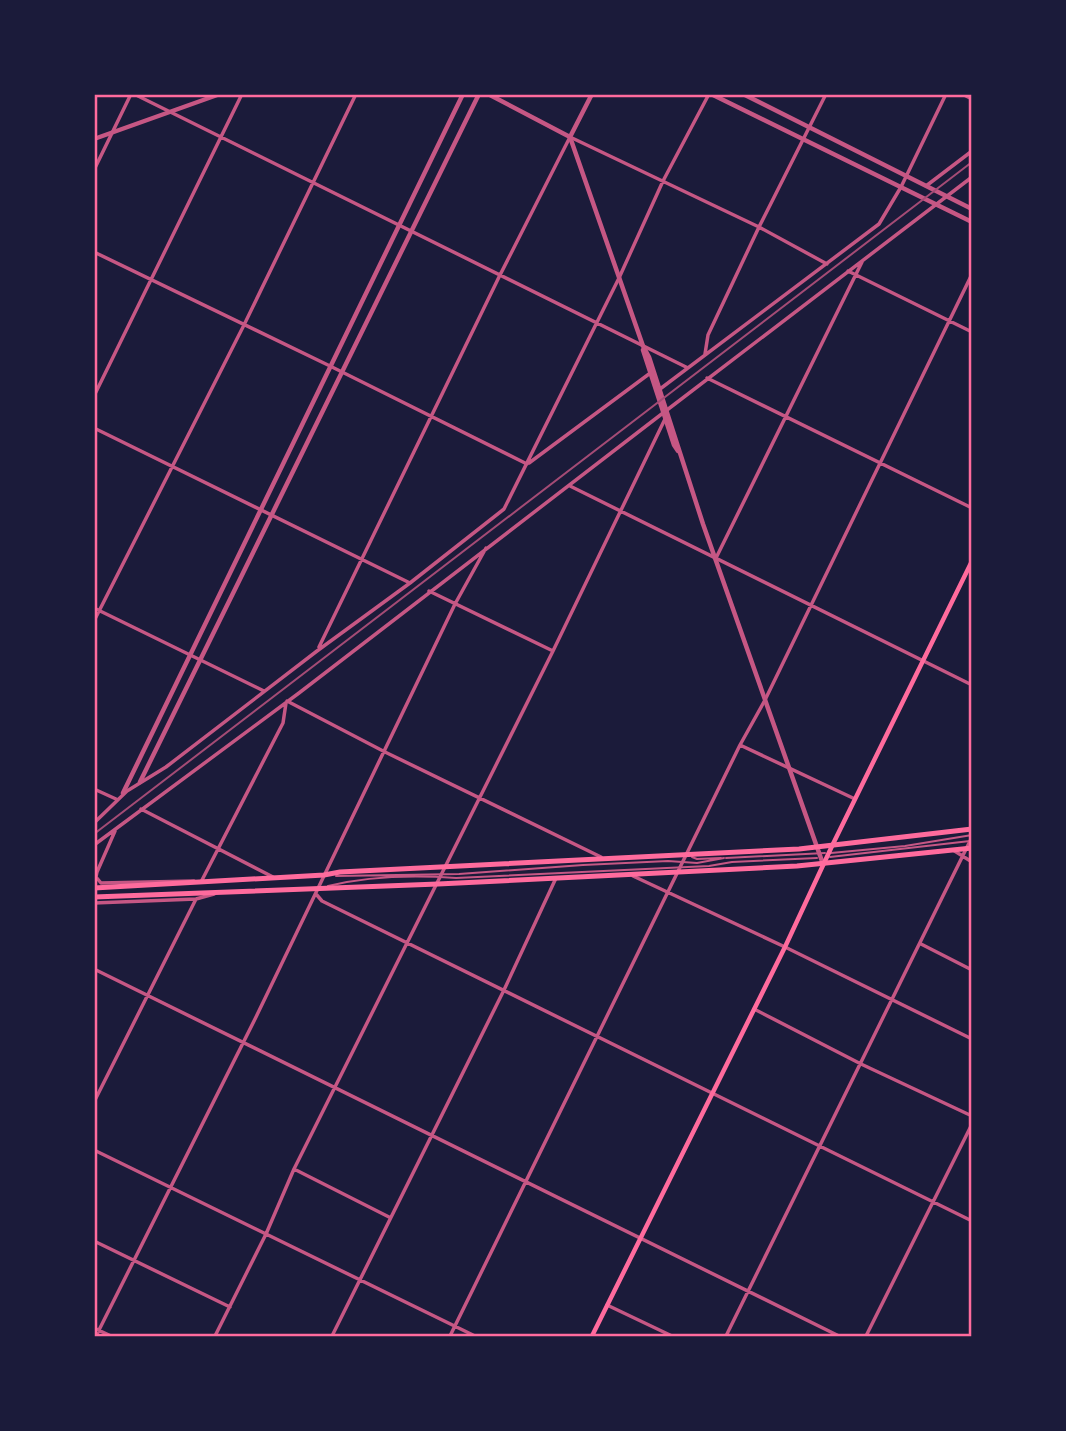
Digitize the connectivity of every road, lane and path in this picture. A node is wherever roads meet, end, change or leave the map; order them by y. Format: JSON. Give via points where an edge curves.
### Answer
{"nodes":[{"id":1,"x":132,"y":94,"type":"edge"},
{"id":2,"x":220,"y":94,"type":"edge"},
{"id":3,"x":242,"y":94,"type":"edge"},
{"id":4,"x":356,"y":94,"type":"edge"},
{"id":5,"x":463,"y":94,"type":"edge"},
{"id":6,"x":479,"y":94,"type":"edge"},
{"id":7,"x":488,"y":94,"type":"edge"},
{"id":8,"x":592,"y":94,"type":"edge"},
{"id":9,"x":710,"y":94,"type":"edge"},
{"id":10,"x":743,"y":94,"type":"edge"},
{"id":11,"x":826,"y":94,"type":"edge"},
{"id":12,"x":946,"y":94,"type":"edge"},
{"id":13,"x":962,"y":94,"type":"edge"},
{"id":14,"x":971,"y":99,"type":"edge"},
{"id":15,"x":169,"y":112,"type":"junction"},
{"id":16,"x":809,"y":128,"type":"junction"},
{"id":17,"x":113,"y":132,"type":"junction"},
{"id":18,"x":570,"y":137,"type":"junction"},
{"id":19,"x":94,"y":139,"type":"edge"},
{"id":20,"x":221,"y":139,"type":"junction"},
{"id":21,"x":804,"y":140,"type":"junction"},
{"id":22,"x":971,"y":151,"type":"edge"},
{"id":23,"x":94,"y":170,"type":"edge"},
{"id":24,"x":906,"y":176,"type":"junction"},
{"id":25,"x":971,"y":177,"type":"edge"},
{"id":26,"x":663,"y":181,"type":"junction"},
{"id":27,"x":314,"y":183,"type":"junction"},
{"id":28,"x":926,"y":186,"type":"junction"},
{"id":29,"x":901,"y":187,"type":"junction"},
{"id":30,"x":945,"y":196,"type":"junction"},
{"id":31,"x":935,"y":204,"type":"junction"},
{"id":32,"x":971,"y":209,"type":"edge"},
{"id":33,"x":971,"y":222,"type":"edge"},
{"id":34,"x":400,"y":226,"type":"junction"},
{"id":35,"x":759,"y":227,"type":"junction"},
{"id":36,"x":411,"y":232,"type":"junction"},
{"id":37,"x":94,"y":252,"type":"edge"},
{"id":38,"x":863,"y":260,"type":"junction"},
{"id":39,"x":827,"y":264,"type":"junction"},
{"id":40,"x":848,"y":271,"type":"junction"},
{"id":41,"x":855,"y":274,"type":"junction"},
{"id":42,"x":971,"y":274,"type":"edge"},
{"id":43,"x":499,"y":276,"type":"junction"},
{"id":44,"x":619,"y":278,"type":"junction"},
{"id":45,"x":152,"y":280,"type":"junction"},
{"id":46,"x":948,"y":320,"type":"junction"},
{"id":47,"x":596,"y":323,"type":"junction"},
{"id":48,"x":244,"y":326,"type":"junction"},
{"id":49,"x":971,"y":332,"type":"edge"},
{"id":50,"x":643,"y":346,"type":"junction"},
{"id":51,"x":704,"y":356,"type":"junction"},
{"id":52,"x":330,"y":366,"type":"junction"},
{"id":53,"x":688,"y":368,"type":"junction"},
{"id":54,"x":342,"y":372,"type":"junction"},
{"id":55,"x":649,"y":374,"type":"junction"},
{"id":56,"x":707,"y":378,"type":"junction"},
{"id":57,"x":660,"y":390,"type":"junction"},
{"id":58,"x":94,"y":396,"type":"edge"},
{"id":59,"x":665,"y":414,"type":"junction"},
{"id":60,"x":786,"y":416,"type":"junction"},
{"id":61,"x":430,"y":417,"type":"junction"},
{"id":62,"x":94,"y":428,"type":"edge"},
{"id":63,"x":679,"y":452,"type":"junction"},
{"id":64,"x":527,"y":464,"type":"junction"},
{"id":65,"x":879,"y":464,"type":"junction"},
{"id":66,"x":173,"y":466,"type":"junction"},
{"id":67,"x":570,"y":486,"type":"junction"},
{"id":68,"x":261,"y":508,"type":"junction"},
{"id":69,"x":971,"y":508,"type":"edge"},
{"id":70,"x":622,"y":511,"type":"junction"},
{"id":71,"x":271,"y":514,"type":"junction"},
{"id":72,"x":486,"y":548,"type":"junction"},
{"id":73,"x":716,"y":558,"type":"junction"},
{"id":74,"x":363,"y":560,"type":"junction"},
{"id":75,"x":971,"y":561,"type":"edge"},
{"id":76,"x":410,"y":583,"type":"junction"},
{"id":77,"x":429,"y":591,"type":"junction"},
{"id":78,"x":455,"y":604,"type":"junction"},
{"id":79,"x":811,"y":605,"type":"junction"},
{"id":80,"x":97,"y":609,"type":"edge"},
{"id":81,"x":94,"y":621,"type":"edge"},
{"id":82,"x":317,"y":651,"type":"junction"},
{"id":83,"x":553,"y":651,"type":"junction"},
{"id":84,"x":189,"y":654,"type":"junction"},
{"id":85,"x":200,"y":660,"type":"junction"},
{"id":86,"x":922,"y":661,"type":"junction"},
{"id":87,"x":971,"y":685,"type":"edge"},
{"id":88,"x":264,"y":691,"type":"junction"},
{"id":89,"x":765,"y":700,"type":"junction"},
{"id":90,"x":287,"y":701,"type":"junction"},
{"id":91,"x":740,"y":745,"type":"junction"},
{"id":92,"x":385,"y":752,"type":"junction"},
{"id":93,"x":789,"y":770,"type":"junction"},
{"id":94,"x":140,"y":782,"type":"junction"},
{"id":95,"x":94,"y":789,"type":"edge"},
{"id":96,"x":124,"y":793,"type":"junction"},
{"id":97,"x":116,"y":799,"type":"junction"},
{"id":98,"x":480,"y":799,"type":"junction"},
{"id":99,"x":855,"y":799,"type":"junction"},
{"id":100,"x":141,"y":809,"type":"junction"},
{"id":101,"x":94,"y":822,"type":"edge"},
{"id":102,"x":971,"y":829,"type":"edge"},
{"id":103,"x":116,"y":830,"type":"junction"},
{"id":104,"x":970,"y":842,"type":"edge"},
{"id":105,"x":94,"y":845,"type":"edge"},
{"id":106,"x":832,"y":846,"type":"junction"},
{"id":107,"x":219,"y":849,"type":"junction"},
{"id":108,"x":953,"y":850,"type":"junction"},
{"id":109,"x":818,"y":853,"type":"junction"},
{"id":110,"x":687,"y":855,"type":"junction"},
{"id":111,"x":828,"y":855,"type":"junction"},
{"id":112,"x":724,"y":858,"type":"junction"},
{"id":113,"x":962,"y":858,"type":"junction"},
{"id":114,"x":605,"y":859,"type":"junction"},
{"id":115,"x":971,"y":862,"type":"edge"},
{"id":116,"x":823,"y":864,"type":"junction"},
{"id":117,"x":682,"y":867,"type":"junction"},
{"id":118,"x":443,"y":872,"type":"junction"},
{"id":119,"x":324,"y":875,"type":"junction"},
{"id":120,"x":630,"y":875,"type":"junction"},
{"id":121,"x":275,"y":878,"type":"junction"},
{"id":122,"x":556,"y":878,"type":"junction"},
{"id":123,"x":201,"y":882,"type":"junction"},
{"id":124,"x":438,"y":884,"type":"junction"},
{"id":125,"x":94,"y":888,"type":"edge"},
{"id":126,"x":317,"y":891,"type":"junction"},
{"id":127,"x":223,"y":892,"type":"junction"},
{"id":128,"x":670,"y":892,"type":"junction"},
{"id":129,"x":94,"y":897,"type":"edge"},
{"id":130,"x":195,"y":899,"type":"junction"},
{"id":131,"x":94,"y":903,"type":"edge"},
{"id":132,"x":408,"y":943,"type":"junction"},
{"id":133,"x":921,"y":944,"type":"junction"},
{"id":134,"x":785,"y":947,"type":"junction"},
{"id":135,"x":94,"y":969,"type":"edge"},
{"id":136,"x":971,"y":970,"type":"edge"},
{"id":137,"x":504,"y":990,"type":"junction"},
{"id":138,"x":147,"y":995,"type":"junction"},
{"id":139,"x":892,"y":1002,"type":"junction"},
{"id":140,"x":754,"y":1009,"type":"junction"},
{"id":141,"x":598,"y":1036,"type":"junction"},
{"id":142,"x":971,"y":1040,"type":"edge"},
{"id":143,"x":243,"y":1042,"type":"junction"},
{"id":144,"x":861,"y":1064,"type":"junction"},
{"id":145,"x":336,"y":1089,"type":"junction"},
{"id":146,"x":712,"y":1093,"type":"junction"},
{"id":147,"x":94,"y":1102,"type":"edge"},
{"id":148,"x":971,"y":1116,"type":"edge"},
{"id":149,"x":971,"y":1124,"type":"edge"},
{"id":150,"x":431,"y":1137,"type":"junction"},
{"id":151,"x":820,"y":1147,"type":"junction"},
{"id":152,"x":94,"y":1150,"type":"edge"},
{"id":153,"x":295,"y":1169,"type":"junction"},
{"id":154,"x":526,"y":1183,"type":"junction"},
{"id":155,"x":171,"y":1187,"type":"junction"},
{"id":156,"x":932,"y":1202,"type":"junction"},
{"id":157,"x":390,"y":1218,"type":"junction"},
{"id":158,"x":971,"y":1221,"type":"edge"},
{"id":159,"x":266,"y":1234,"type":"junction"},
{"id":160,"x":641,"y":1240,"type":"junction"},
{"id":161,"x":94,"y":1241,"type":"edge"},
{"id":162,"x":134,"y":1261,"type":"junction"},
{"id":163,"x":360,"y":1279,"type":"junction"},
{"id":164,"x":748,"y":1292,"type":"junction"},
{"id":165,"x":607,"y":1306,"type":"junction"},
{"id":166,"x":230,"y":1307,"type":"junction"},
{"id":167,"x":455,"y":1326,"type":"junction"},
{"id":168,"x":97,"y":1330,"type":"edge"},
{"id":169,"x":96,"y":1336,"type":"edge"},
{"id":170,"x":111,"y":1336,"type":"edge"},
{"id":171,"x":215,"y":1336,"type":"edge"},
{"id":172,"x":332,"y":1336,"type":"edge"},
{"id":173,"x":450,"y":1336,"type":"edge"},
{"id":174,"x":475,"y":1336,"type":"edge"},
{"id":175,"x":592,"y":1336,"type":"edge"},
{"id":176,"x":672,"y":1336,"type":"edge"},
{"id":177,"x":726,"y":1336,"type":"edge"},
{"id":178,"x":839,"y":1336,"type":"edge"},
{"id":179,"x":866,"y":1336,"type":"edge"}],
"edges":[{"from":1,"to":15,"type":"street"},
{"from":1,"to":17,"type":"street"},
{"from":2,"to":15,"type":"street"},
{"from":3,"to":20,"type":"street"},
{"from":4,"to":27,"type":"street"},
{"from":5,"to":34,"type":"street"},
{"from":6,"to":36,"type":"street"},
{"from":7,"to":18,"type":"street"},
{"from":8,"to":18,"type":"street"},
{"from":9,"to":21,"type":"street"},
{"from":9,"to":26,"type":"street"},
{"from":10,"to":16,"type":"street"},
{"from":11,"to":16,"type":"street"},
{"from":12,"to":24,"type":"street"},
{"from":13,"to":14,"type":"street"},
{"from":15,"to":17,"type":"street"},
{"from":15,"to":20,"type":"street"},
{"from":16,"to":21,"type":"street"},
{"from":16,"to":24,"type":"street"},
{"from":17,"to":19,"type":"street"},
{"from":17,"to":23,"type":"street"},
{"from":18,"to":26,"type":"street"},
{"from":18,"to":43,"type":"street"},
{"from":18,"to":44,"type":"street"},
{"from":20,"to":27,"type":"street"},
{"from":20,"to":45,"type":"street"},
{"from":21,"to":29,"type":"street"},
{"from":21,"to":35,"type":"street"},
{"from":22,"to":28,"type":"street"},
{"from":24,"to":28,"type":"street"},
{"from":24,"to":29,"type":"street"},
{"from":25,"to":30,"type":"street"},
{"from":26,"to":35,"type":"street"},
{"from":26,"to":44,"type":"street"},
{"from":27,"to":34,"type":"street"},
{"from":27,"to":48,"type":"street"},
{"from":28,"to":30,"type":"street"},
{"from":29,"to":31,"type":"street"},
{"from":29,"to":39,"type":"street","via":[[884,219]]},
{"from":30,"to":31,"type":"street"},
{"from":30,"to":32,"type":"street"},
{"from":31,"to":33,"type":"street"},
{"from":31,"to":38,"type":"street"},
{"from":34,"to":36,"type":"street"},
{"from":34,"to":52,"type":"street"},
{"from":35,"to":39,"type":"street"},
{"from":35,"to":51,"type":"street","via":[[708,335]]},
{"from":36,"to":43,"type":"street"},
{"from":36,"to":54,"type":"street"},
{"from":37,"to":45,"type":"street"},
{"from":38,"to":40,"type":"street"},
{"from":38,"to":41,"type":"street"},
{"from":39,"to":51,"type":"street"},
{"from":40,"to":41,"type":"street"},
{"from":40,"to":56,"type":"street"},
{"from":41,"to":46,"type":"street"},
{"from":41,"to":60,"type":"street"},
{"from":42,"to":46,"type":"street"},
{"from":43,"to":47,"type":"street"},
{"from":43,"to":61,"type":"street"},
{"from":44,"to":47,"type":"street"},
{"from":44,"to":50,"type":"street"},
{"from":45,"to":48,"type":"street"},
{"from":45,"to":58,"type":"street"},
{"from":46,"to":49,"type":"street"},
{"from":46,"to":65,"type":"street"},
{"from":47,"to":50,"type":"street"},
{"from":47,"to":64,"type":"street"},
{"from":48,"to":52,"type":"street"},
{"from":48,"to":66,"type":"street"},
{"from":50,"to":53,"type":"street"},
{"from":50,"to":55,"type":"street"},
{"from":50,"to":57,"type":"street"},
{"from":51,"to":53,"type":"street"},
{"from":52,"to":54,"type":"street"},
{"from":52,"to":68,"type":"street"},
{"from":53,"to":57,"type":"street"},
{"from":54,"to":61,"type":"street"},
{"from":54,"to":71,"type":"street"},
{"from":55,"to":59,"type":"street"},
{"from":55,"to":64,"type":"street"},
{"from":56,"to":59,"type":"street"},
{"from":56,"to":60,"type":"street"},
{"from":57,"to":59,"type":"street"},
{"from":59,"to":63,"type":"street"},
{"from":59,"to":63,"type":"street"},
{"from":59,"to":67,"type":"street"},
{"from":59,"to":70,"type":"street"},
{"from":60,"to":65,"type":"street"},
{"from":60,"to":73,"type":"street"},
{"from":61,"to":64,"type":"street"},
{"from":61,"to":74,"type":"street"},
{"from":62,"to":66,"type":"street"},
{"from":63,"to":73,"type":"street"},
{"from":64,"to":76,"type":"street","via":[[500,513]]},
{"from":65,"to":69,"type":"street"},
{"from":65,"to":79,"type":"street"},
{"from":66,"to":68,"type":"street"},
{"from":66,"to":80,"type":"street"},
{"from":67,"to":70,"type":"street"},
{"from":67,"to":72,"type":"street"},
{"from":68,"to":71,"type":"street"},
{"from":68,"to":84,"type":"street"},
{"from":70,"to":73,"type":"street"},
{"from":70,"to":83,"type":"street"},
{"from":71,"to":74,"type":"street"},
{"from":71,"to":85,"type":"street"},
{"from":72,"to":77,"type":"street"},
{"from":72,"to":78,"type":"street"},
{"from":73,"to":79,"type":"street"},
{"from":73,"to":89,"type":"street"},
{"from":74,"to":76,"type":"street"},
{"from":74,"to":82,"type":"street"},
{"from":75,"to":86,"type":"main road"},
{"from":76,"to":82,"type":"street"},
{"from":77,"to":78,"type":"street"},
{"from":77,"to":90,"type":"street"},
{"from":78,"to":83,"type":"street"},
{"from":78,"to":92,"type":"street"},
{"from":79,"to":86,"type":"street"},
{"from":79,"to":89,"type":"street"},
{"from":80,"to":81,"type":"street"},
{"from":80,"to":84,"type":"street"},
{"from":82,"to":88,"type":"street"},
{"from":83,"to":98,"type":"street"},
{"from":84,"to":85,"type":"street"},
{"from":84,"to":96,"type":"street"},
{"from":85,"to":88,"type":"street"},
{"from":85,"to":94,"type":"street"},
{"from":86,"to":87,"type":"street"},
{"from":86,"to":99,"type":"main road"},
{"from":88,"to":94,"type":"street"},
{"from":89,"to":91,"type":"street"},
{"from":89,"to":93,"type":"street"},
{"from":90,"to":92,"type":"street"},
{"from":90,"to":100,"type":"street"},
{"from":90,"to":107,"type":"street","via":[[283,723]]},
{"from":91,"to":93,"type":"street"},
{"from":91,"to":110,"type":"street"},
{"from":92,"to":98,"type":"street"},
{"from":92,"to":119,"type":"street"},
{"from":93,"to":99,"type":"street"},
{"from":93,"to":109,"type":"street"},
{"from":94,"to":96,"type":"street"},
{"from":95,"to":97,"type":"street"},
{"from":96,"to":97,"type":"street"},
{"from":97,"to":101,"type":"street"},
{"from":98,"to":114,"type":"street"},
{"from":98,"to":118,"type":"street"},
{"from":99,"to":106,"type":"main road"},
{"from":100,"to":103,"type":"street"},
{"from":100,"to":107,"type":"street"},
{"from":102,"to":106,"type":"main road"},
{"from":103,"to":105,"type":"street"},
{"from":103,"to":123,"type":"street","via":[[97,872],[101,883]]},
{"from":104,"to":108,"type":"main road"},
{"from":104,"to":111,"type":"lane"},
{"from":104,"to":111,"type":"lane"},
{"from":104,"to":113,"type":"street"},
{"from":106,"to":109,"type":"main road"},
{"from":106,"to":111,"type":"main road"},
{"from":107,"to":121,"type":"street"},
{"from":107,"to":123,"type":"street"},
{"from":108,"to":113,"type":"street"},
{"from":108,"to":116,"type":"main road"},
{"from":109,"to":110,"type":"main road"},
{"from":109,"to":111,"type":"lane"},
{"from":109,"to":112,"type":"lane"},
{"from":109,"to":116,"type":"street"},
{"from":109,"to":117,"type":"lane"},
{"from":110,"to":112,"type":"lane"},
{"from":110,"to":114,"type":"main road"},
{"from":110,"to":117,"type":"street"},
{"from":111,"to":116,"type":"main road"},
{"from":112,"to":117,"type":"lane"},
{"from":113,"to":115,"type":"street"},
{"from":113,"to":133,"type":"street"},
{"from":114,"to":118,"type":"main road"},
{"from":116,"to":117,"type":"main road"},
{"from":116,"to":134,"type":"main road"},
{"from":117,"to":118,"type":"lane"},
{"from":117,"to":118,"type":"lane","via":[[456,878]]},
{"from":117,"to":120,"type":"main road"},
{"from":117,"to":128,"type":"street"},
{"from":118,"to":119,"type":"main road"},
{"from":118,"to":124,"type":"street"},
{"from":118,"to":126,"type":"lane","via":[[367,879]]},
{"from":119,"to":121,"type":"main road"},
{"from":119,"to":126,"type":"street"},
{"from":120,"to":122,"type":"main road"},
{"from":120,"to":128,"type":"street"},
{"from":121,"to":123,"type":"main road"},
{"from":122,"to":124,"type":"main road"},
{"from":122,"to":137,"type":"street"},
{"from":123,"to":125,"type":"main road"},
{"from":124,"to":126,"type":"main road"},
{"from":124,"to":132,"type":"street"},
{"from":126,"to":127,"type":"main road"},
{"from":126,"to":132,"type":"street","via":[[322,901]]},
{"from":126,"to":143,"type":"street"},
{"from":127,"to":129,"type":"main road"},
{"from":127,"to":130,"type":"street"},
{"from":128,"to":134,"type":"street"},
{"from":128,"to":141,"type":"street"},
{"from":130,"to":131,"type":"street"},
{"from":130,"to":138,"type":"street"},
{"from":132,"to":137,"type":"street"},
{"from":132,"to":145,"type":"street"},
{"from":133,"to":136,"type":"street"},
{"from":133,"to":139,"type":"street"},
{"from":134,"to":139,"type":"street"},
{"from":134,"to":140,"type":"main road"},
{"from":135,"to":138,"type":"street"},
{"from":137,"to":141,"type":"street"},
{"from":137,"to":150,"type":"street"},
{"from":138,"to":143,"type":"street"},
{"from":138,"to":147,"type":"street"},
{"from":139,"to":142,"type":"street"},
{"from":139,"to":144,"type":"street"},
{"from":140,"to":144,"type":"street"},
{"from":140,"to":146,"type":"main road"},
{"from":141,"to":146,"type":"street"},
{"from":141,"to":154,"type":"street"},
{"from":143,"to":145,"type":"street"},
{"from":143,"to":155,"type":"street"},
{"from":144,"to":148,"type":"street"},
{"from":144,"to":151,"type":"street"},
{"from":145,"to":150,"type":"street"},
{"from":145,"to":153,"type":"street"},
{"from":146,"to":151,"type":"street"},
{"from":146,"to":160,"type":"main road"},
{"from":149,"to":156,"type":"street"},
{"from":150,"to":154,"type":"street"},
{"from":150,"to":157,"type":"street"},
{"from":151,"to":156,"type":"street"},
{"from":151,"to":164,"type":"street"},
{"from":152,"to":155,"type":"street"},
{"from":153,"to":157,"type":"street"},
{"from":153,"to":159,"type":"street"},
{"from":154,"to":160,"type":"street"},
{"from":154,"to":167,"type":"street"},
{"from":155,"to":159,"type":"street"},
{"from":155,"to":162,"type":"street"},
{"from":156,"to":158,"type":"street"},
{"from":156,"to":179,"type":"street"},
{"from":157,"to":163,"type":"street"},
{"from":159,"to":163,"type":"street"},
{"from":159,"to":166,"type":"street"},
{"from":160,"to":164,"type":"street"},
{"from":160,"to":165,"type":"main road"},
{"from":161,"to":162,"type":"street"},
{"from":162,"to":166,"type":"street"},
{"from":162,"to":168,"type":"street"},
{"from":163,"to":167,"type":"street"},
{"from":163,"to":172,"type":"street"},
{"from":164,"to":177,"type":"street"},
{"from":164,"to":178,"type":"street"},
{"from":165,"to":175,"type":"main road"},
{"from":165,"to":176,"type":"street"},
{"from":166,"to":171,"type":"street"},
{"from":167,"to":173,"type":"street"},
{"from":167,"to":174,"type":"street"},
{"from":168,"to":169,"type":"street"},
{"from":168,"to":170,"type":"street"}]}
